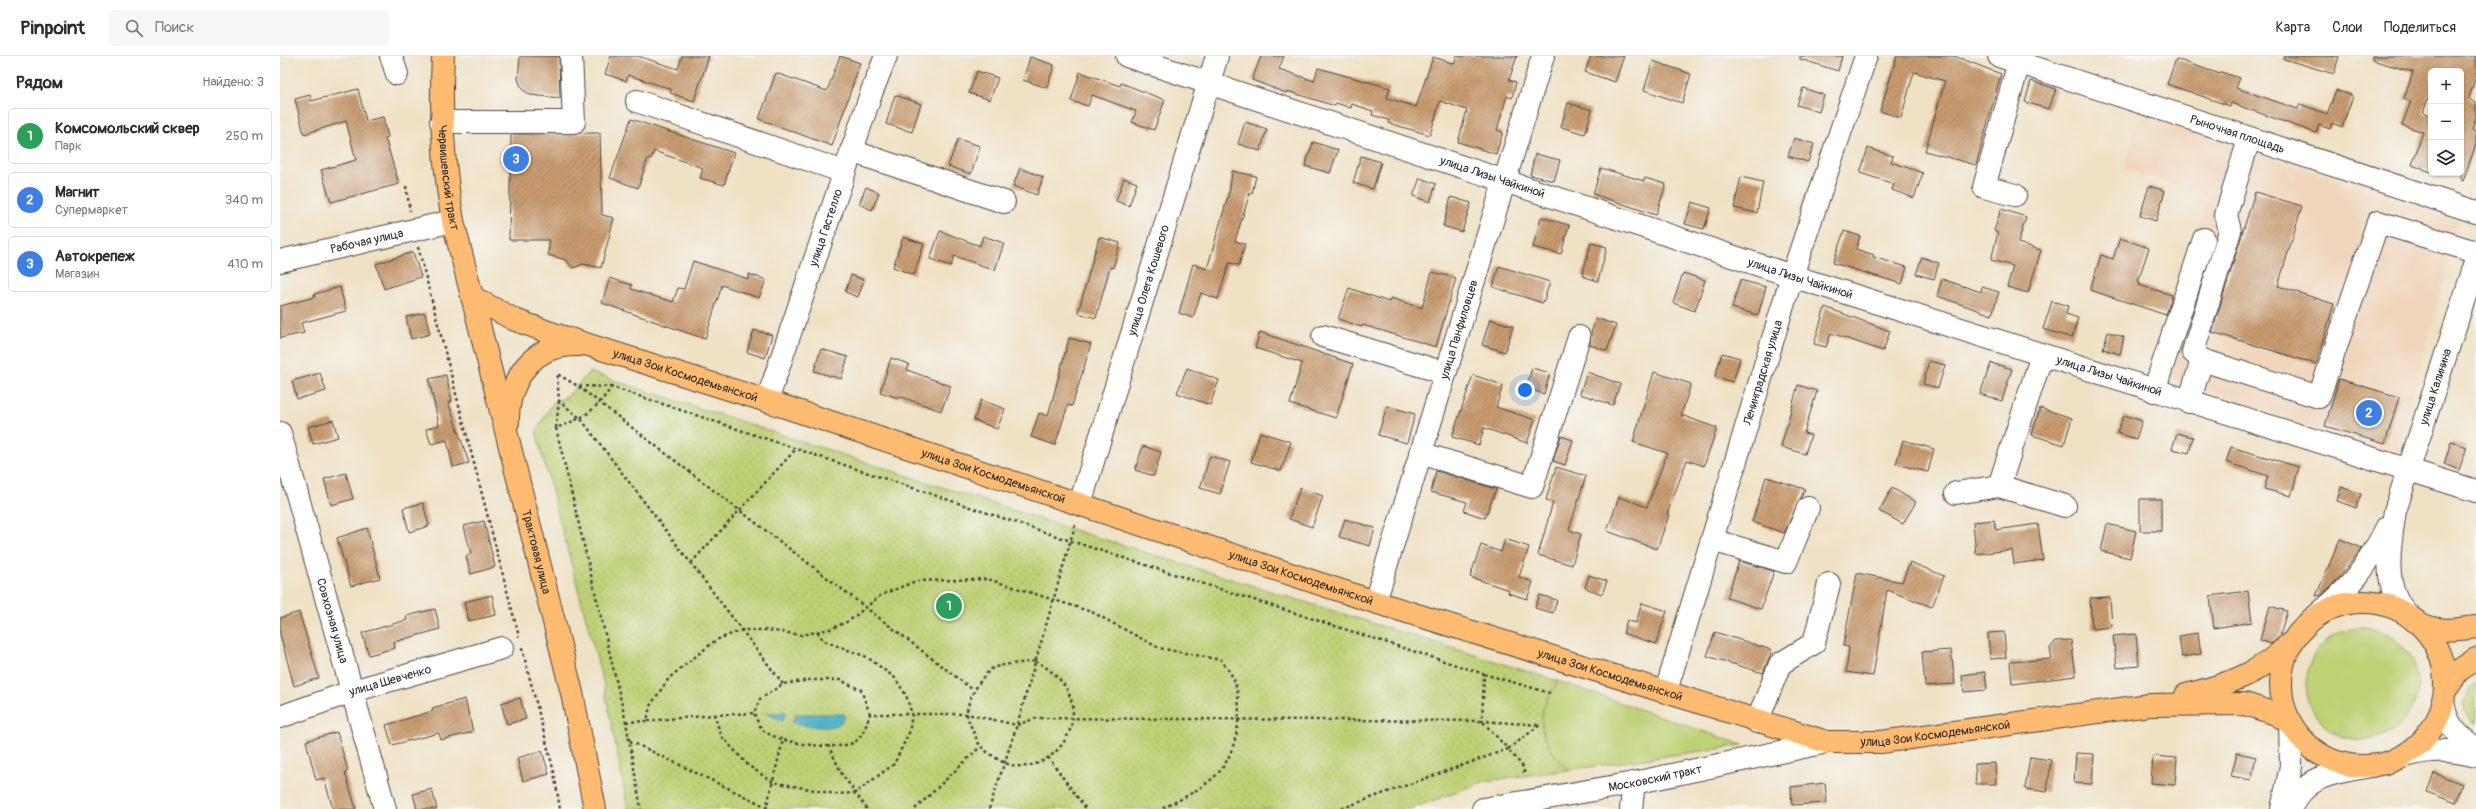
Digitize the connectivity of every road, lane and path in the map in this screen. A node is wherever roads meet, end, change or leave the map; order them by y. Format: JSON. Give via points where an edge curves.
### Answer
{"nodes":[{"id":1,"x":443,"y":56,"type":"edge"},
{"id":2,"x":571,"y":56,"type":"edge"},
{"id":3,"x":886,"y":56,"type":"edge"},
{"id":4,"x":1127,"y":56,"type":"edge"},
{"id":5,"x":1217,"y":56,"type":"edge"},
{"id":6,"x":1543,"y":56,"type":"edge"},
{"id":7,"x":1866,"y":56,"type":"edge"},
{"id":8,"x":2009,"y":59,"type":"edge"},
{"id":9,"x":1208,"y":83,"type":"junction"},
{"id":10,"x":637,"y":101,"type":"dead end"},
{"id":11,"x":441,"y":122,"type":"junction"},
{"id":12,"x":2249,"y":139,"type":"junction"},
{"id":13,"x":851,"y":151,"type":"junction"},
{"id":14,"x":844,"y":172,"type":"junction"},
{"id":15,"x":1503,"y":180,"type":"junction"},
{"id":16,"x":406,"y":186,"type":"dead end"},
{"id":17,"x":2015,"y":195,"type":"dead end"},
{"id":18,"x":1004,"y":202,"type":"dead end"},
{"id":19,"x":2476,"y":212,"type":"edge"},
{"id":20,"x":452,"y":221,"type":"junction"},
{"id":21,"x":413,"y":228,"type":"junction"},
{"id":22,"x":2204,"y":238,"type":"dead end"},
{"id":23,"x":2476,"y":252,"type":"edge"},
{"id":24,"x":280,"y":261,"type":"edge"},
{"id":25,"x":2476,"y":262,"type":"edge"},
{"id":26,"x":1792,"y":276,"type":"junction"},
{"id":27,"x":472,"y":297,"type":"junction"},
{"id":28,"x":1323,"y":336,"type":"dead end"},
{"id":29,"x":1579,"y":337,"type":"dead end"},
{"id":30,"x":593,"y":345,"type":"junction"},
{"id":31,"x":2042,"y":355,"type":"junction"},
{"id":32,"x":2202,"y":360,"type":"junction"},
{"id":33,"x":1445,"y":373,"type":"junction"},
{"id":34,"x":578,"y":386,"type":"junction"},
{"id":35,"x":612,"y":387,"type":"junction"},
{"id":36,"x":2154,"y":391,"type":"junction"},
{"id":37,"x":559,"y":400,"type":"junction"},
{"id":38,"x":767,"y":401,"type":"junction"},
{"id":39,"x":2189,"y":402,"type":"junction"},
{"id":40,"x":599,"y":404,"type":"junction"},
{"id":41,"x":581,"y":419,"type":"junction"},
{"id":42,"x":556,"y":428,"type":"junction"},
{"id":43,"x":280,"y":433,"type":"edge"},
{"id":44,"x":509,"y":445,"type":"junction"},
{"id":45,"x":796,"y":449,"type":"junction"},
{"id":46,"x":1420,"y":453,"type":"junction"},
{"id":47,"x":2408,"y":471,"type":"junction"},
{"id":48,"x":1999,"y":486,"type":"junction"},
{"id":49,"x":2476,"y":492,"type":"edge"},
{"id":50,"x":1956,"y":493,"type":"dead end"},
{"id":51,"x":1080,"y":504,"type":"junction"},
{"id":52,"x":2064,"y":506,"type":"dead end"},
{"id":53,"x":1808,"y":508,"type":"dead end"},
{"id":54,"x":739,"y":511,"type":"junction"},
{"id":55,"x":2395,"y":511,"type":"junction"},
{"id":56,"x":1712,"y":540,"type":"junction"},
{"id":57,"x":1070,"y":541,"type":"junction"},
{"id":58,"x":691,"y":563,"type":"junction"},
{"id":59,"x":1829,"y":584,"type":"dead end"},
{"id":60,"x":1053,"y":599,"type":"junction"},
{"id":61,"x":1375,"y":602,"type":"junction"},
{"id":62,"x":864,"y":607,"type":"junction"},
{"id":63,"x":2311,"y":620,"type":"junction"},
{"id":64,"x":2415,"y":621,"type":"junction"},
{"id":65,"x":2476,"y":627,"type":"edge"},
{"id":66,"x":742,"y":630,"type":"junction"},
{"id":67,"x":817,"y":632,"type":"junction"},
{"id":68,"x":2294,"y":638,"type":"junction"},
{"id":69,"x":502,"y":648,"type":"dead end"},
{"id":70,"x":2476,"y":659,"type":"edge"},
{"id":71,"x":1035,"y":661,"type":"junction"},
{"id":72,"x":1484,"y":674,"type":"junction"},
{"id":73,"x":783,"y":684,"type":"junction"},
{"id":74,"x":973,"y":690,"type":"junction"},
{"id":75,"x":353,"y":691,"type":"junction"},
{"id":76,"x":1666,"y":691,"type":"junction"},
{"id":77,"x":1550,"y":693,"type":"dead end"},
{"id":78,"x":2444,"y":696,"type":"junction"},
{"id":79,"x":2150,"y":704,"type":"junction"},
{"id":80,"x":754,"y":713,"type":"junction"},
{"id":81,"x":870,"y":714,"type":"junction"},
{"id":82,"x":912,"y":714,"type":"junction"},
{"id":83,"x":967,"y":714,"type":"junction"},
{"id":84,"x":714,"y":715,"type":"junction"},
{"id":85,"x":280,"y":717,"type":"edge"},
{"id":86,"x":1074,"y":719,"type":"junction"},
{"id":87,"x":1239,"y":719,"type":"junction"},
{"id":88,"x":648,"y":720,"type":"junction"},
{"id":89,"x":1482,"y":721,"type":"junction"},
{"id":90,"x":626,"y":722,"type":"junction"},
{"id":91,"x":1757,"y":722,"type":"junction"},
{"id":92,"x":2290,"y":723,"type":"junction"},
{"id":93,"x":1017,"y":725,"type":"junction"},
{"id":94,"x":783,"y":740,"type":"junction"},
{"id":95,"x":630,"y":741,"type":"junction"},
{"id":96,"x":1827,"y":742,"type":"junction"},
{"id":97,"x":828,"y":745,"type":"junction"},
{"id":98,"x":980,"y":747,"type":"junction"},
{"id":99,"x":2476,"y":748,"type":"edge"},
{"id":100,"x":1508,"y":749,"type":"junction"},
{"id":101,"x":2476,"y":756,"type":"edge"},
{"id":102,"x":1048,"y":757,"type":"junction"},
{"id":103,"x":2396,"y":759,"type":"junction"},
{"id":104,"x":1005,"y":764,"type":"junction"},
{"id":105,"x":2372,"y":766,"type":"junction"},
{"id":106,"x":1524,"y":776,"type":"dead end"},
{"id":107,"x":774,"y":782,"type":"junction"},
{"id":108,"x":1634,"y":783,"type":"junction"},
{"id":109,"x":855,"y":793,"type":"junction"},
{"id":110,"x":766,"y":807,"type":"edge"},
{"id":111,"x":1635,"y":808,"type":"edge"},
{"id":112,"x":385,"y":809,"type":"edge"},
{"id":113,"x":560,"y":809,"type":"edge"},
{"id":114,"x":595,"y":809,"type":"edge"},
{"id":115,"x":641,"y":809,"type":"edge"},
{"id":116,"x":771,"y":809,"type":"edge"},
{"id":117,"x":867,"y":809,"type":"edge"},
{"id":118,"x":915,"y":809,"type":"edge"},
{"id":119,"x":989,"y":809,"type":"edge"},
{"id":120,"x":1086,"y":809,"type":"edge"},
{"id":121,"x":1161,"y":809,"type":"edge"},
{"id":122,"x":1340,"y":809,"type":"edge"},
{"id":123,"x":1483,"y":809,"type":"edge"},
{"id":124,"x":2282,"y":809,"type":"edge"},
{"id":125,"x":2290,"y":809,"type":"edge"}],
"edges":[{"from":1,"to":11,"type":"main road","name":"Червишевский тракт"},
{"from":2,"to":11,"type":"street","via":[[574,122]]},
{"from":3,"to":13,"type":"street","name":"улица Гастелло"},
{"from":4,"to":9,"type":"street","name":"улица Лизы Чайкиной"},
{"from":5,"to":9,"type":"street","name":"улица Олега Кошевого"},
{"from":6,"to":15,"type":"street","name":"улица Панфиловцев"},
{"from":7,"to":26,"type":"street","name":"Ленинградская улица"},
{"from":8,"to":12,"type":"street","name":"Рыночная площадь"},
{"from":8,"to":17,"type":"street","via":[[1984,187]]},
{"from":9,"to":15,"type":"street","name":"улица Лизы Чайкиной"},
{"from":9,"to":51,"type":"street","name":"улица Олега Кошевого"},
{"from":10,"to":14,"type":"street"},
{"from":11,"to":20,"type":"main road","name":"Червишевский тракт"},
{"from":12,"to":19,"type":"street","name":"Рыночная площадь"},
{"from":12,"to":32,"type":"street","via":[[2226,215],[2230,231],[2193,352]]},
{"from":13,"to":14,"type":"street","name":"улица Гастелло"},
{"from":13,"to":18,"type":"street"},
{"from":14,"to":38,"type":"street","name":"улица Гастелло"},
{"from":15,"to":26,"type":"street","name":"улица Лизы Чайкиной"},
{"from":15,"to":33,"type":"street","name":"улица Панфиловцев"},
{"from":16,"to":21,"type":"path"},
{"from":20,"to":21,"type":"street","name":"Рабочая улица"},
{"from":20,"to":27,"type":"main road","name":"Червишевский тракт"},
{"from":21,"to":24,"type":"street","name":"Рабочая улица"},
{"from":21,"to":113,"type":"path","via":[[552,765]]},
{"from":22,"to":36,"type":"street"},
{"from":23,"to":32,"type":"street","via":[[2378,222],[2319,397]]},
{"from":25,"to":47,"type":"street","name":"улица Калинина"},
{"from":26,"to":31,"type":"street","name":"улица Лизы Чайкиной"},
{"from":26,"to":56,"type":"street","name":"Ленинградская улица"},
{"from":27,"to":30,"type":"main road","name":"улица Зои Космодемьянской","via":[[515,320]]},
{"from":27,"to":44,"type":"main road","name":"Трактовая улица"},
{"from":28,"to":33,"type":"street"},
{"from":29,"to":46,"type":"street","via":[[1532,487]]},
{"from":30,"to":38,"type":"main road","name":"улица Зои Космодемьянской"},
{"from":30,"to":44,"type":"main road","via":[[557,347],[545,351],[526,367],[513,388],[509,402]]},
{"from":31,"to":36,"type":"street","name":"улица Лизы Чайкиной"},
{"from":31,"to":48,"type":"street"},
{"from":32,"to":39,"type":"street"},
{"from":33,"to":46,"type":"street","name":"улица Панфиловцев"},
{"from":34,"to":35,"type":"path"},
{"from":34,"to":37,"type":"path","via":[[557,374]]},
{"from":34,"to":40,"type":"path"},
{"from":35,"to":40,"type":"path"},
{"from":35,"to":45,"type":"path"},
{"from":36,"to":39,"type":"street","name":"улица Лизы Чайкиной"},
{"from":37,"to":41,"type":"path"},
{"from":37,"to":42,"type":"path"},
{"from":38,"to":51,"type":"main road","name":"улица Зои Космодемьянской"},
{"from":39,"to":47,"type":"street","name":"улица Лизы Чайкиной"},
{"from":40,"to":41,"type":"path"},
{"from":40,"to":54,"type":"path"},
{"from":41,"to":42,"type":"path"},
{"from":41,"to":58,"type":"path"},
{"from":42,"to":90,"type":"path"},
{"from":43,"to":75,"type":"street","name":"Совхозная улица"},
{"from":44,"to":114,"type":"main road","name":"Трактовая улица","via":[[572,693]]},
{"from":45,"to":54,"type":"path"},
{"from":45,"to":57,"type":"path"},
{"from":46,"to":61,"type":"street","name":"улица Панфиловцев"},
{"from":47,"to":49,"type":"street","name":"улица Лизы Чайкиной"},
{"from":47,"to":55,"type":"street","name":"улица Калинина"},
{"from":48,"to":50,"type":"street"},
{"from":48,"to":52,"type":"street"},
{"from":51,"to":57,"type":"path"},
{"from":51,"to":61,"type":"main road","name":"улица Зои Космодемьянской"},
{"from":53,"to":56,"type":"street","via":[[1786,562]]},
{"from":54,"to":58,"type":"path"},
{"from":54,"to":62,"type":"path"},
{"from":55,"to":63,"type":"street","name":"улица Калинина","via":[[2360,575],[2335,601]]},
{"from":55,"to":64,"type":"street","name":"улица Калинина","via":[[2389,552],[2390,575],[2401,606]]},
{"from":56,"to":76,"type":"street","name":"Ленинградская улица"},
{"from":57,"to":60,"type":"path"},
{"from":57,"to":72,"type":"path"},
{"from":58,"to":66,"type":"path"},
{"from":59,"to":91,"type":"street","via":[[1814,643],[1776,669]]},
{"from":60,"to":62,"type":"path","via":[[988,579],[951,579],[916,581],[881,595]]},
{"from":60,"to":71,"type":"path"},
{"from":60,"to":87,"type":"path","via":[[1092,612],[1159,648],[1221,660],[1234,680]]},
{"from":61,"to":76,"type":"main road","name":"улица Зои Космодемьянской"},
{"from":62,"to":67,"type":"path","via":[[849,620]]},
{"from":62,"to":74,"type":"path"},
{"from":63,"to":64,"type":"main road","via":[[2338,606],[2368,602],[2388,606]]},
{"from":63,"to":68,"type":"main road"},
{"from":64,"to":65,"type":"main road","via":[[2426,628],[2437,630]]},
{"from":64,"to":78,"type":"main road","via":[[2429,635],[2439,653],[2444,672]]},
{"from":66,"to":67,"type":"path","via":[[767,630],[802,635]]},
{"from":66,"to":73,"type":"path"},
{"from":66,"to":88,"type":"path","via":[[716,640],[670,678],[650,706]]},
{"from":67,"to":82,"type":"path","via":[[824,641],[867,657],[895,678],[906,695]]},
{"from":68,"to":79,"type":"main road","name":"улица Зои Космодемьянской","via":[[2266,665],[2241,679]]},
{"from":68,"to":92,"type":"main road","via":[[2284,658],[2280,680],[2282,702]]},
{"from":69,"to":75,"type":"street","name":"улица Шевченко"},
{"from":70,"to":78,"type":"main road","via":[[2458,671]]},
{"from":71,"to":74,"type":"path","via":[[993,668]]},
{"from":71,"to":86,"type":"path","via":[[1051,669],[1070,692]]},
{"from":71,"to":93,"type":"path"},
{"from":72,"to":77,"type":"path"},
{"from":72,"to":89,"type":"path"},
{"from":73,"to":80,"type":"path","via":[[760,699]]},
{"from":73,"to":81,"type":"path","via":[[810,680],[840,680],[861,690]]},
{"from":74,"to":83,"type":"path"},
{"from":75,"to":85,"type":"street","name":"улица Шевченко"},
{"from":75,"to":112,"type":"street","name":"Совхозная улица"},
{"from":76,"to":91,"type":"main road","name":"улица Зои Космодемьянской"},
{"from":78,"to":99,"type":"street","via":[[2446,716],[2452,729]]},
{"from":78,"to":103,"type":"main road","via":[[2436,721],[2423,740]]},
{"from":79,"to":92,"type":"main road","name":"улица Зои Космодемьянской","via":[[2245,704],[2276,714]]},
{"from":79,"to":96,"type":"main road","name":"улица Зои Космодемьянской","via":[[1887,741],[1858,744]]},
{"from":80,"to":84,"type":"path"},
{"from":80,"to":94,"type":"path","via":[[763,730]]},
{"from":81,"to":82,"type":"path"},
{"from":81,"to":97,"type":"path","via":[[863,734],[851,744]]},
{"from":82,"to":83,"type":"path"},
{"from":82,"to":109,"type":"path","via":[[909,733],[894,764]]},
{"from":83,"to":93,"type":"path"},
{"from":83,"to":98,"type":"path"},
{"from":84,"to":88,"type":"path"},
{"from":84,"to":107,"type":"path","via":[[722,737],[748,766]]},
{"from":86,"to":87,"type":"path"},
{"from":86,"to":93,"type":"path","via":[[1036,718]]},
{"from":86,"to":102,"type":"path","via":[[1060,749]]},
{"from":87,"to":89,"type":"path"},
{"from":87,"to":121,"type":"path","via":[[1236,743],[1219,771],[1187,796]]},
{"from":88,"to":90,"type":"path"},
{"from":89,"to":100,"type":"path"},
{"from":89,"to":100,"type":"path","via":[[1540,725]]},
{"from":90,"to":95,"type":"path"},
{"from":91,"to":96,"type":"main road","name":"улица Зои Космодемьянской"},
{"from":92,"to":105,"type":"main road","via":[[2309,747],[2328,759],[2350,765]]},
{"from":92,"to":124,"type":"street","via":[[2291,766]]},
{"from":93,"to":104,"type":"path"},
{"from":94,"to":97,"type":"path","via":[[815,746]]},
{"from":94,"to":107,"type":"path"},
{"from":95,"to":110,"type":"path"},
{"from":95,"to":115,"type":"path"},
{"from":96,"to":108,"type":"street","name":"Московский тракт"},
{"from":97,"to":109,"type":"path","via":[[842,774]]},
{"from":98,"to":104,"type":"path"},
{"from":98,"to":118,"type":"path"},
{"from":100,"to":106,"type":"path","via":[[1524,768]]},
{"from":100,"to":122,"type":"path"},
{"from":101,"to":103,"type":"street","via":[[2438,749]]},
{"from":102,"to":104,"type":"path","via":[[1035,765]]},
{"from":102,"to":120,"type":"path"},
{"from":103,"to":105,"type":"main road"},
{"from":104,"to":119,"type":"path"},
{"from":105,"to":125,"type":"street","via":[[2320,776],[2305,788]]},
{"from":107,"to":109,"type":"path","via":[[834,794]]},
{"from":107,"to":110,"type":"path"},
{"from":108,"to":111,"type":"street"},
{"from":108,"to":123,"type":"street","name":"Московский тракт"},
{"from":109,"to":117,"type":"path"},
{"from":110,"to":116,"type":"path"}]}
